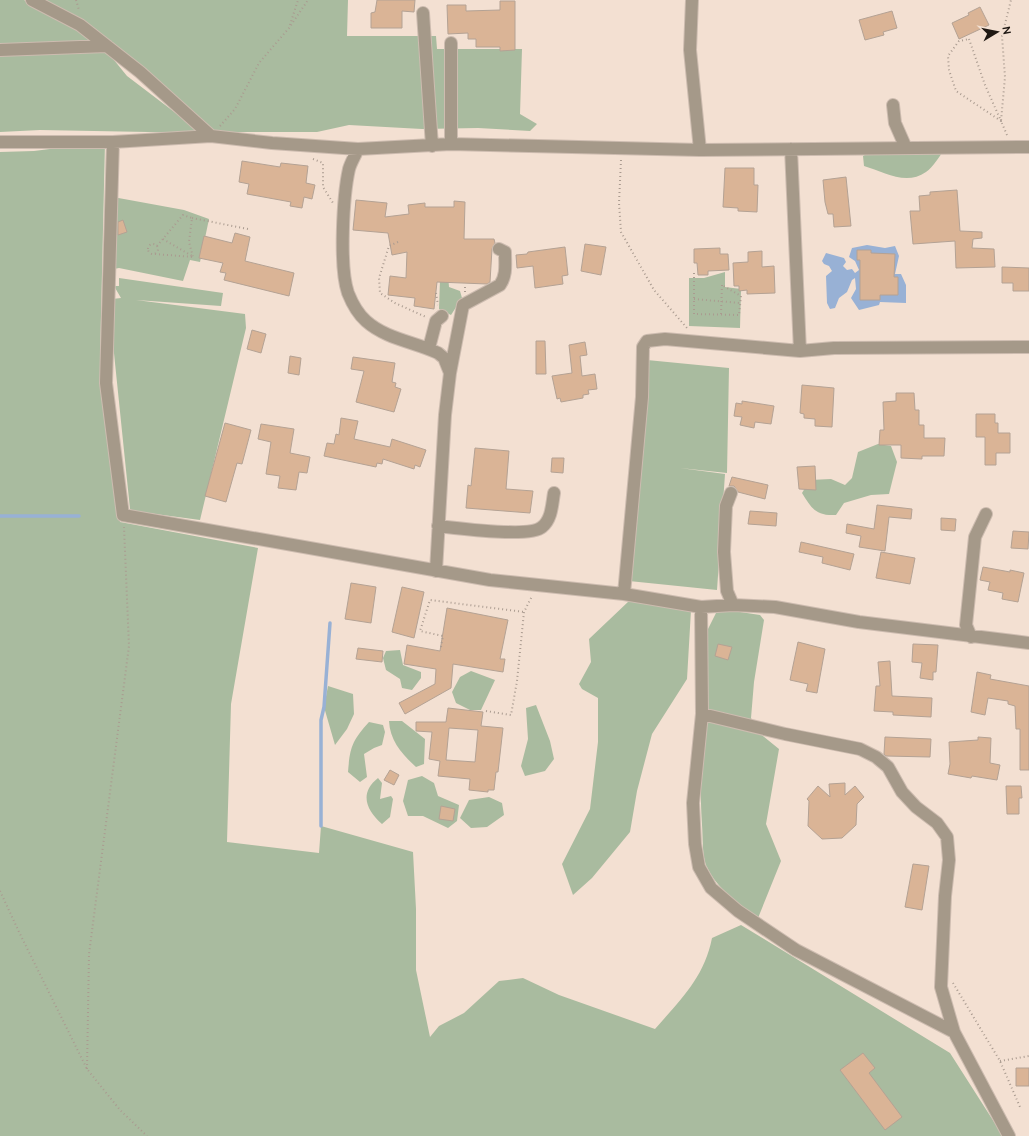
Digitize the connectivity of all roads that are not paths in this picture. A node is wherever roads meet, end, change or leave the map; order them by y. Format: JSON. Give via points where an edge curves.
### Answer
{"nodes":[{"id":1,"x":32,"y":0,"type":"edge"},
{"id":2,"x":692,"y":0,"type":"edge"},
{"id":3,"x":423,"y":13,"type":"dead end"},
{"id":4,"x":451,"y":43,"type":"dead end"},
{"id":5,"x":107,"y":46,"type":"junction"},
{"id":6,"x":0,"y":50,"type":"edge"},
{"id":7,"x":893,"y":105,"type":"dead end"},
{"id":8,"x":211,"y":136,"type":"junction"},
{"id":9,"x":0,"y":142,"type":"edge"},
{"id":10,"x":113,"y":142,"type":"junction"},
{"id":11,"x":451,"y":144,"type":"junction"},
{"id":12,"x":432,"y":146,"type":"junction"},
{"id":13,"x":1029,"y":147,"type":"edge"},
{"id":14,"x":906,"y":148,"type":"junction"},
{"id":15,"x":358,"y":149,"type":"junction"},
{"id":16,"x":700,"y":150,"type":"junction"},
{"id":17,"x":791,"y":150,"type":"junction"},
{"id":18,"x":499,"y":249,"type":"dead end"},
{"id":19,"x":439,"y":319,"type":"road end"},
{"id":20,"x":1029,"y":347,"type":"edge"},
{"id":21,"x":428,"y":348,"type":"junction"},
{"id":22,"x":800,"y":351,"type":"junction"},
{"id":23,"x":450,"y":373,"type":"junction"},
{"id":24,"x":554,"y":493,"type":"dead end"},
{"id":25,"x":731,"y":493,"type":"dead end"},
{"id":26,"x":986,"y":514,"type":"dead end"},
{"id":27,"x":438,"y":526,"type":"junction"},
{"id":28,"x":436,"y":571,"type":"junction"},
{"id":29,"x":624,"y":594,"type":"junction"},
{"id":30,"x":732,"y":605,"type":"junction"},
{"id":31,"x":701,"y":607,"type":"junction"},
{"id":32,"x":971,"y":637,"type":"junction"},
{"id":33,"x":1029,"y":643,"type":"edge"},
{"id":34,"x":702,"y":714,"type":"junction"},
{"id":35,"x":954,"y":1032,"type":"junction"},
{"id":36,"x":1009,"y":1136,"type":"edge"}],
"edges":[{"from":1,"to":5,"type":"street","via":[[80,25]]},
{"from":2,"to":16,"type":"street","via":[[690,50]]},
{"from":3,"to":12,"type":"street"},
{"from":4,"to":11,"type":"street"},
{"from":5,"to":6,"type":"street"},
{"from":5,"to":8,"type":"street"},
{"from":7,"to":14,"type":"street","via":[[895,122]]},
{"from":8,"to":10,"type":"street"},
{"from":8,"to":15,"type":"street"},
{"from":9,"to":10,"type":"street"},
{"from":10,"to":28,"type":"street","via":[[106,383],[123,516]]},
{"from":11,"to":12,"type":"street"},
{"from":11,"to":16,"type":"street"},
{"from":12,"to":15,"type":"street"},
{"from":13,"to":14,"type":"street"},
{"from":14,"to":17,"type":"street"},
{"from":15,"to":21,"type":"street","via":[[350,168],[344,207],[344,271],[348,293],[366,322],[390,336]]},
{"from":16,"to":17,"type":"street"},
{"from":17,"to":22,"type":"street"},
{"from":18,"to":23,"type":"street","via":[[505,252],[504,280],[500,285],[464,305]]},
{"from":19,"to":21,"type":"street"},
{"from":20,"to":22,"type":"street","via":[[834,348]]},
{"from":21,"to":23,"type":"street","via":[[444,358]]},
{"from":22,"to":29,"type":"street","via":[[656,339],[647,341],[643,347],[642,397]]},
{"from":23,"to":27,"type":"street"},
{"from":24,"to":27,"type":"street","via":[[550,516],[542,528],[527,533]]},
{"from":25,"to":30,"type":"street","via":[[726,506],[724,552],[727,591]]},
{"from":26,"to":32,"type":"street","via":[[975,537],[966,625]]},
{"from":27,"to":28,"type":"street"},
{"from":28,"to":29,"type":"street","via":[[537,586]]},
{"from":29,"to":31,"type":"street"},
{"from":30,"to":31,"type":"street"},
{"from":30,"to":32,"type":"street","via":[[775,607],[859,622]]},
{"from":31,"to":34,"type":"street"},
{"from":32,"to":33,"type":"street"},
{"from":34,"to":35,"type":"street","via":[[693,803],[695,844],[699,866],[711,888],[738,911],[796,950]]},
{"from":34,"to":35,"type":"street","via":[[785,734],[860,748],[876,756],[888,767],[902,792],[916,808],[937,823],[947,837],[949,860],[941,964],[942,987]]},
{"from":35,"to":36,"type":"street"}]}
